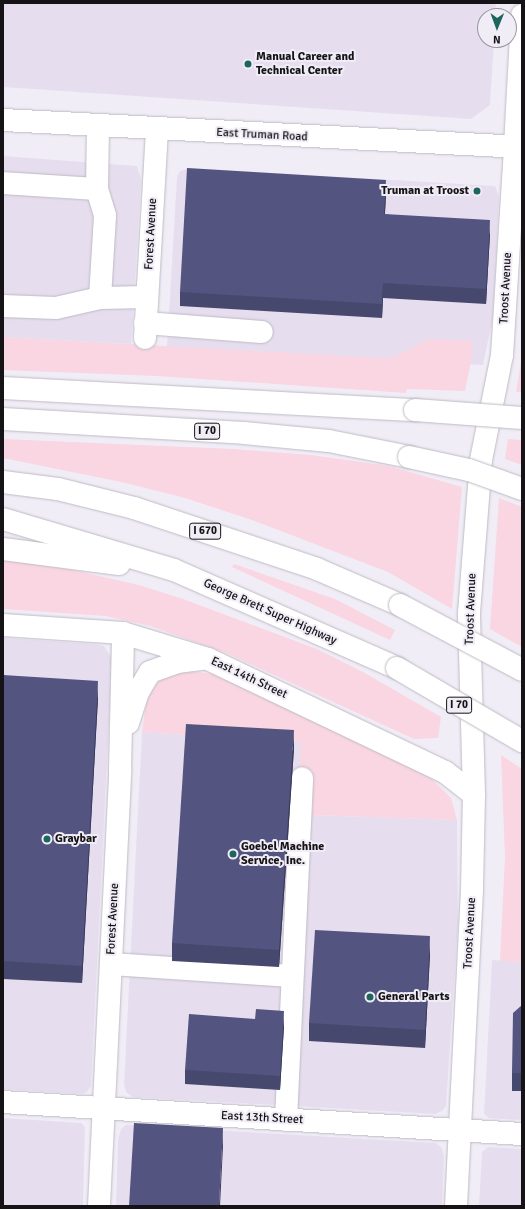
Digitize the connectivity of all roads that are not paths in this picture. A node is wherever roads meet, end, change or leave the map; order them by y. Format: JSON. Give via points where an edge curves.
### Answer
{"nodes":[{"id":1,"x":522,"y":15,"type":"edge"},
{"id":2,"x":3,"y":120,"type":"edge"},
{"id":3,"x":98,"y":126,"type":"junction"},
{"id":4,"x":157,"y":130,"type":"junction"},
{"id":5,"x":518,"y":146,"type":"edge"},
{"id":6,"x":3,"y":183,"type":"edge"},
{"id":7,"x":97,"y":189,"type":"junction"},
{"id":8,"x":147,"y":297,"type":"junction"},
{"id":9,"x":100,"y":298,"type":"junction"},
{"id":10,"x":3,"y":306,"type":"edge"},
{"id":11,"x":262,"y":332,"type":"dead end"},
{"id":12,"x":3,"y":388,"type":"edge"},
{"id":13,"x":522,"y":418,"type":"edge"},
{"id":14,"x":3,"y":419,"type":"edge"},
{"id":15,"x":3,"y":482,"type":"edge"},
{"id":16,"x":522,"y":489,"type":"edge"},
{"id":17,"x":3,"y":519,"type":"edge"},
{"id":18,"x":3,"y":549,"type":"edge"},
{"id":19,"x":174,"y":570,"type":"junction"},
{"id":20,"x":3,"y":625,"type":"edge"},
{"id":21,"x":123,"y":632,"type":"junction"},
{"id":22,"x":208,"y":659,"type":"junction"},
{"id":23,"x":522,"y":670,"type":"edge"},
{"id":24,"x":522,"y":741,"type":"edge"},
{"id":25,"x":120,"y":770,"type":"junction"},
{"id":26,"x":302,"y":778,"type":"dead end"},
{"id":27,"x":474,"y":795,"type":"junction"},
{"id":28,"x":111,"y":964,"type":"junction"},
{"id":29,"x":292,"y":976,"type":"junction"},
{"id":30,"x":3,"y":1102,"type":"edge"},
{"id":31,"x":104,"y":1109,"type":"junction"},
{"id":32,"x":286,"y":1120,"type":"junction"},
{"id":33,"x":459,"y":1130,"type":"junction"},
{"id":34,"x":522,"y":1134,"type":"edge"},
{"id":35,"x":99,"y":1206,"type":"edge"},
{"id":36,"x":456,"y":1206,"type":"edge"}],
"edges":[{"from":1,"to":5,"type":"main road","name":"Troost Avenue"},
{"from":2,"to":3,"type":"main road","name":"East Truman Road"},
{"from":3,"to":4,"type":"main road","name":"East Truman Road"},
{"from":3,"to":7,"type":"main road"},
{"from":4,"to":5,"type":"main road","name":"East Truman Road"},
{"from":4,"to":8,"type":"main road","name":"Forest Avenue"},
{"from":5,"to":27,"type":"main road","name":"Troost Avenue","via":[[502,355],[481,460],[469,613]]},
{"from":6,"to":7,"type":"main road"},
{"from":7,"to":9,"type":"main road","via":[[105,216]]},
{"from":8,"to":9,"type":"main road"},
{"from":8,"to":11,"type":"main road","name":"Forest Avenue","via":[[145,330]]},
{"from":9,"to":10,"type":"main road","via":[[56,308]]},
{"from":12,"to":13,"type":"main road","bridge":true},
{"from":14,"to":16,"type":"main road","number":"I 70","bridge":true,"via":[[252,433],[329,441],[469,470]]},
{"from":15,"to":23,"type":"main road","number":"I 670","bridge":true,"via":[[58,489],[134,508],[317,569],[400,606]]},
{"from":17,"to":19,"type":"main road","name":"George Brett Super Highway","number":"I 70"},
{"from":18,"to":19,"type":"main road"},
{"from":19,"to":24,"type":"main road","name":"George Brett Super Highway","number":"I 70","bridge":true,"via":[[397,668]]},
{"from":20,"to":21,"type":"main road","name":"East 14th Street"},
{"from":21,"to":22,"type":"main road","name":"East 14th Street"},
{"from":21,"to":25,"type":"main road","name":"Forest Avenue"},
{"from":22,"to":25,"type":"main road","via":[[177,662],[150,672],[138,692],[130,713]]},
{"from":22,"to":27,"type":"main road","name":"East 14th Street","via":[[445,772]]},
{"from":25,"to":28,"type":"main road","name":"Forest Avenue"},
{"from":26,"to":29,"type":"main road"},
{"from":27,"to":33,"type":"main road","name":"Troost Avenue","via":[[472,889]]},
{"from":28,"to":29,"type":"main road"},
{"from":28,"to":31,"type":"main road","name":"Forest Avenue"},
{"from":29,"to":32,"type":"main road"},
{"from":30,"to":31,"type":"main road","name":"East 13th Street"},
{"from":31,"to":32,"type":"main road","name":"East 13th Street"},
{"from":31,"to":35,"type":"main road","name":"Forest Avenue"},
{"from":32,"to":33,"type":"main road","name":"East 13th Street"},
{"from":33,"to":34,"type":"main road","name":"East 13th Street"},
{"from":33,"to":36,"type":"main road","name":"Troost Avenue"}]}
